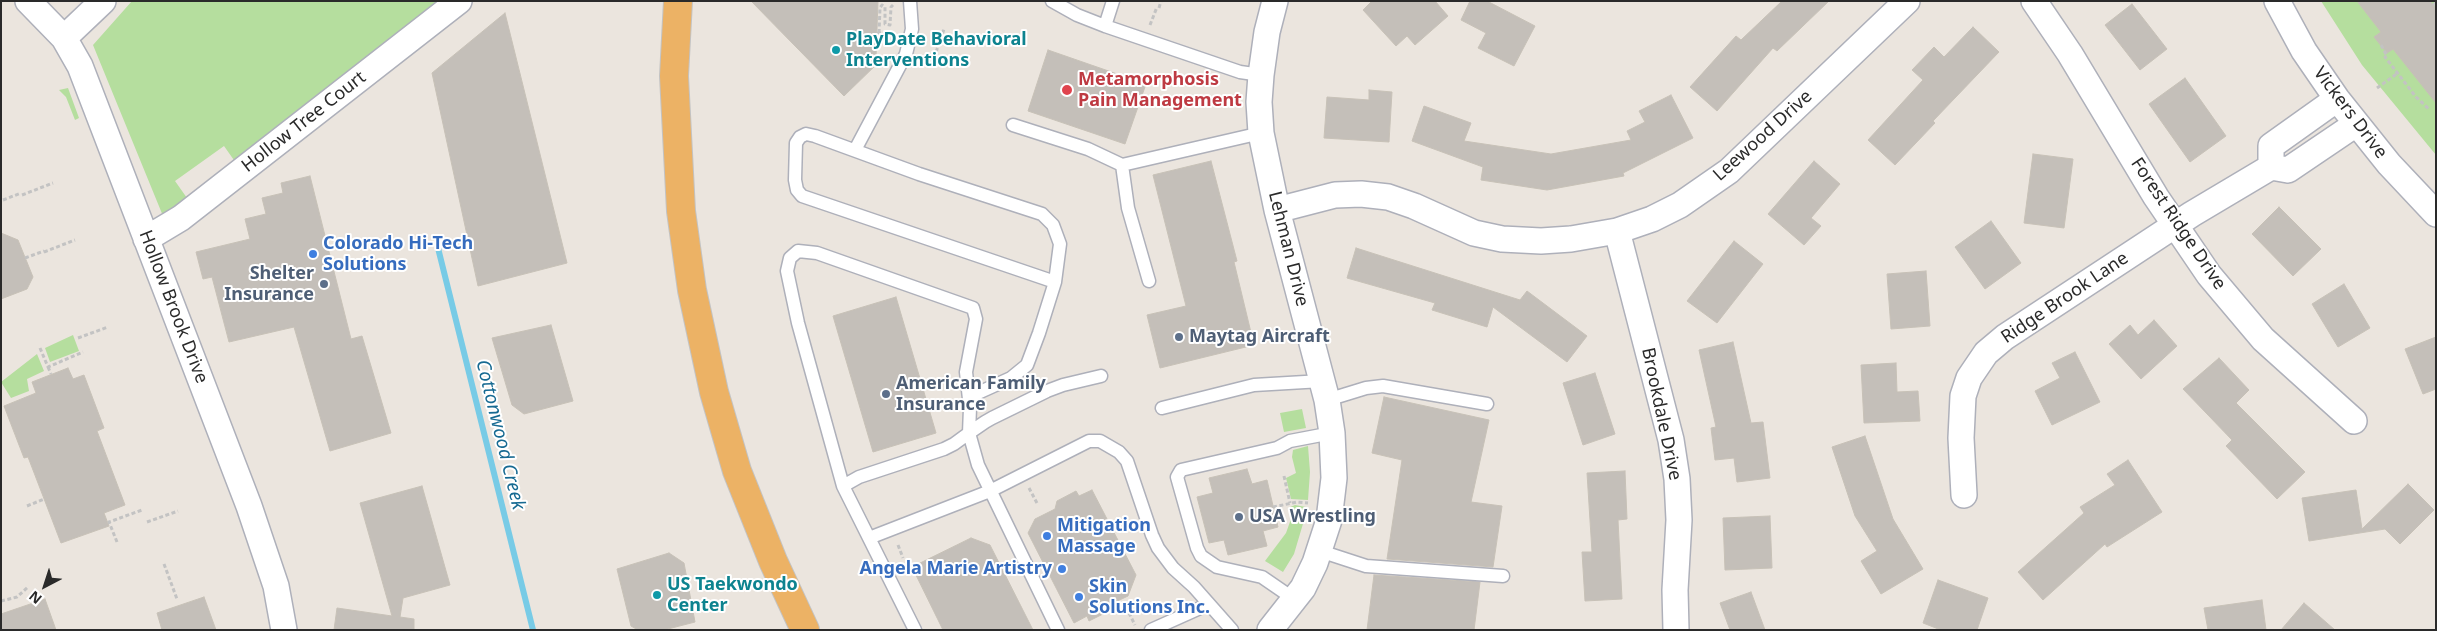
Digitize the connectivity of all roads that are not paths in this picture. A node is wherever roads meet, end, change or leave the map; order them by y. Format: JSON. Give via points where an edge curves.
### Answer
{"nodes":[{"id":1,"x":28,"y":1,"type":"edge"},
{"id":2,"x":103,"y":1,"type":"edge"},
{"id":3,"x":459,"y":1,"type":"edge"},
{"id":4,"x":678,"y":1,"type":"edge"},
{"id":5,"x":910,"y":1,"type":"edge"},
{"id":6,"x":1052,"y":1,"type":"edge"},
{"id":7,"x":1113,"y":1,"type":"edge"},
{"id":8,"x":1275,"y":1,"type":"edge"},
{"id":9,"x":1907,"y":1,"type":"edge"},
{"id":10,"x":2034,"y":1,"type":"edge"},
{"id":11,"x":2277,"y":1,"type":"edge"},
{"id":12,"x":1105,"y":26,"type":"junction"},
{"id":13,"x":64,"y":38,"type":"junction"},
{"id":14,"x":1261,"y":75,"type":"junction"},
{"id":15,"x":2338,"y":99,"type":"junction"},
{"id":16,"x":2356,"y":124,"type":"junction"},
{"id":17,"x":1013,"y":125,"type":"dead end"},
{"id":18,"x":1261,"y":133,"type":"junction"},
{"id":19,"x":855,"y":150,"type":"junction"},
{"id":20,"x":1122,"y":165,"type":"junction"},
{"id":21,"x":2271,"y":167,"type":"junction"},
{"id":22,"x":1277,"y":210,"type":"junction"},
{"id":23,"x":2436,"y":214,"type":"edge"},
{"id":24,"x":2174,"y":226,"type":"junction"},
{"id":25,"x":1617,"y":231,"type":"junction"},
{"id":26,"x":146,"y":239,"type":"junction"},
{"id":27,"x":1149,"y":281,"type":"dead end"},
{"id":28,"x":1055,"y":282,"type":"junction"},
{"id":29,"x":1101,"y":376,"type":"dead end"},
{"id":30,"x":1324,"y":390,"type":"junction"},
{"id":31,"x":969,"y":397,"type":"junction"},
{"id":32,"x":1488,"y":404,"type":"dead end"},
{"id":33,"x":1162,"y":408,"type":"dead end"},
{"id":34,"x":2354,"y":421,"type":"dead end"},
{"id":35,"x":970,"y":433,"type":"junction"},
{"id":36,"x":1332,"y":433,"type":"junction"},
{"id":37,"x":843,"y":486,"type":"junction"},
{"id":38,"x":990,"y":491,"type":"junction"},
{"id":39,"x":1964,"y":495,"type":"dead end"},
{"id":40,"x":869,"y":538,"type":"junction"},
{"id":41,"x":1320,"y":550,"type":"junction"},
{"id":42,"x":1503,"y":576,"type":"dead end"},
{"id":43,"x":1294,"y":600,"type":"junction"},
{"id":44,"x":1209,"y":604,"type":"junction"},
{"id":45,"x":284,"y":630,"type":"edge"},
{"id":46,"x":805,"y":630,"type":"edge"},
{"id":47,"x":915,"y":630,"type":"edge"},
{"id":48,"x":1058,"y":630,"type":"edge"},
{"id":49,"x":1151,"y":630,"type":"edge"},
{"id":50,"x":1232,"y":630,"type":"edge"},
{"id":51,"x":1270,"y":630,"type":"edge"},
{"id":52,"x":1676,"y":630,"type":"edge"}],
"edges":[{"from":1,"to":13,"type":"street","name":"Hollow Brook Drive"},
{"from":2,"to":13,"type":"street"},
{"from":3,"to":26,"type":"street","name":"Hollow Tree Court","via":[[181,218]]},
{"from":4,"to":46,"type":"highway","via":[[674,76],[681,212],[692,290],[714,392],[737,471]]},
{"from":5,"to":19,"type":"lane","via":[[912,29],[906,54]]},
{"from":6,"to":12,"type":"lane"},
{"from":7,"to":12,"type":"lane"},
{"from":8,"to":14,"type":"street","name":"Lehman Drive"},
{"from":9,"to":25,"type":"street","name":"Leewood Drive","via":[[1729,171],[1680,205]]},
{"from":10,"to":24,"type":"street","name":"Forest Ridge Drive","via":[[2070,54]]},
{"from":11,"to":15,"type":"street","name":"Vickers Drive","via":[[2304,51]]},
{"from":12,"to":14,"type":"lane","via":[[1240,72]]},
{"from":13,"to":26,"type":"street","name":"Hollow Brook Drive","via":[[80,66]]},
{"from":14,"to":18,"type":"street","name":"Lehman Drive"},
{"from":15,"to":16,"type":"street","name":"Vickers Drive"},
{"from":15,"to":21,"type":"street","via":[[2271,146]]},
{"from":16,"to":21,"type":"street","name":"Ridge Brook Lane","via":[[2288,170]]},
{"from":16,"to":23,"type":"street","name":"Vickers Drive"},
{"from":17,"to":20,"type":"lane","via":[[1088,149]]},
{"from":18,"to":20,"type":"lane"},
{"from":18,"to":22,"type":"street","name":"Lehman Drive"},
{"from":19,"to":28,"type":"lane","via":[[1042,214],[1053,225],[1060,244]]},
{"from":19,"to":28,"type":"lane","via":[[810,134],[802,135],[796,143],[795,180],[799,193]]},
{"from":20,"to":27,"type":"lane","via":[[1128,208]]},
{"from":21,"to":24,"type":"street","name":"Ridge Brook Lane"},
{"from":22,"to":25,"type":"street","name":"Leewood Drive","via":[[1335,195],[1361,194],[1397,200],[1474,233],[1502,238],[1541,241]]},
{"from":22,"to":30,"type":"street","name":"Lehman Drive"},
{"from":24,"to":34,"type":"street","name":"Forest Ridge Drive","via":[[2209,275],[2263,339]]},
{"from":24,"to":39,"type":"street","name":"Ridge Brook Lane","via":[[2005,337],[1980,360],[1969,378],[1961,405]]},
{"from":25,"to":52,"type":"street","name":"Brookdale Drive","via":[[1677,479]]},
{"from":26,"to":45,"type":"street","name":"Hollow Brook Drive","via":[[249,506],[276,586]]},
{"from":28,"to":31,"type":"lane","via":[[1027,365],[1011,378]]},
{"from":29,"to":35,"type":"lane","via":[[1047,391],[992,418]]},
{"from":30,"to":32,"type":"lane","via":[[1383,386]]},
{"from":30,"to":33,"type":"lane","via":[[1254,385]]},
{"from":30,"to":36,"type":"street","name":"Lehman Drive"},
{"from":31,"to":35,"type":"lane"},
{"from":31,"to":37,"type":"lane","via":[[966,364],[976,319],[973,308],[817,252],[794,252],[788,266],[790,291]]},
{"from":35,"to":37,"type":"lane","via":[[944,449],[859,477]]},
{"from":35,"to":38,"type":"lane","via":[[978,465]]},
{"from":36,"to":41,"type":"street","name":"Lehman Drive","via":[[1334,492]]},
{"from":36,"to":43,"type":"lane","via":[[1181,470],[1177,477],[1201,556],[1217,567],[1262,577]]},
{"from":37,"to":40,"type":"lane"},
{"from":38,"to":40,"type":"lane"},
{"from":38,"to":44,"type":"lane","via":[[1089,441],[1107,443],[1128,462],[1158,548]]},
{"from":38,"to":48,"type":"lane"},
{"from":40,"to":47,"type":"lane"},
{"from":41,"to":42,"type":"lane","via":[[1366,566]]},
{"from":41,"to":43,"type":"street","name":"Lehman Drive","via":[[1310,576]]},
{"from":43,"to":51,"type":"street","name":"Lehman Drive"},
{"from":44,"to":49,"type":"lane"},
{"from":44,"to":50,"type":"lane"}]}
